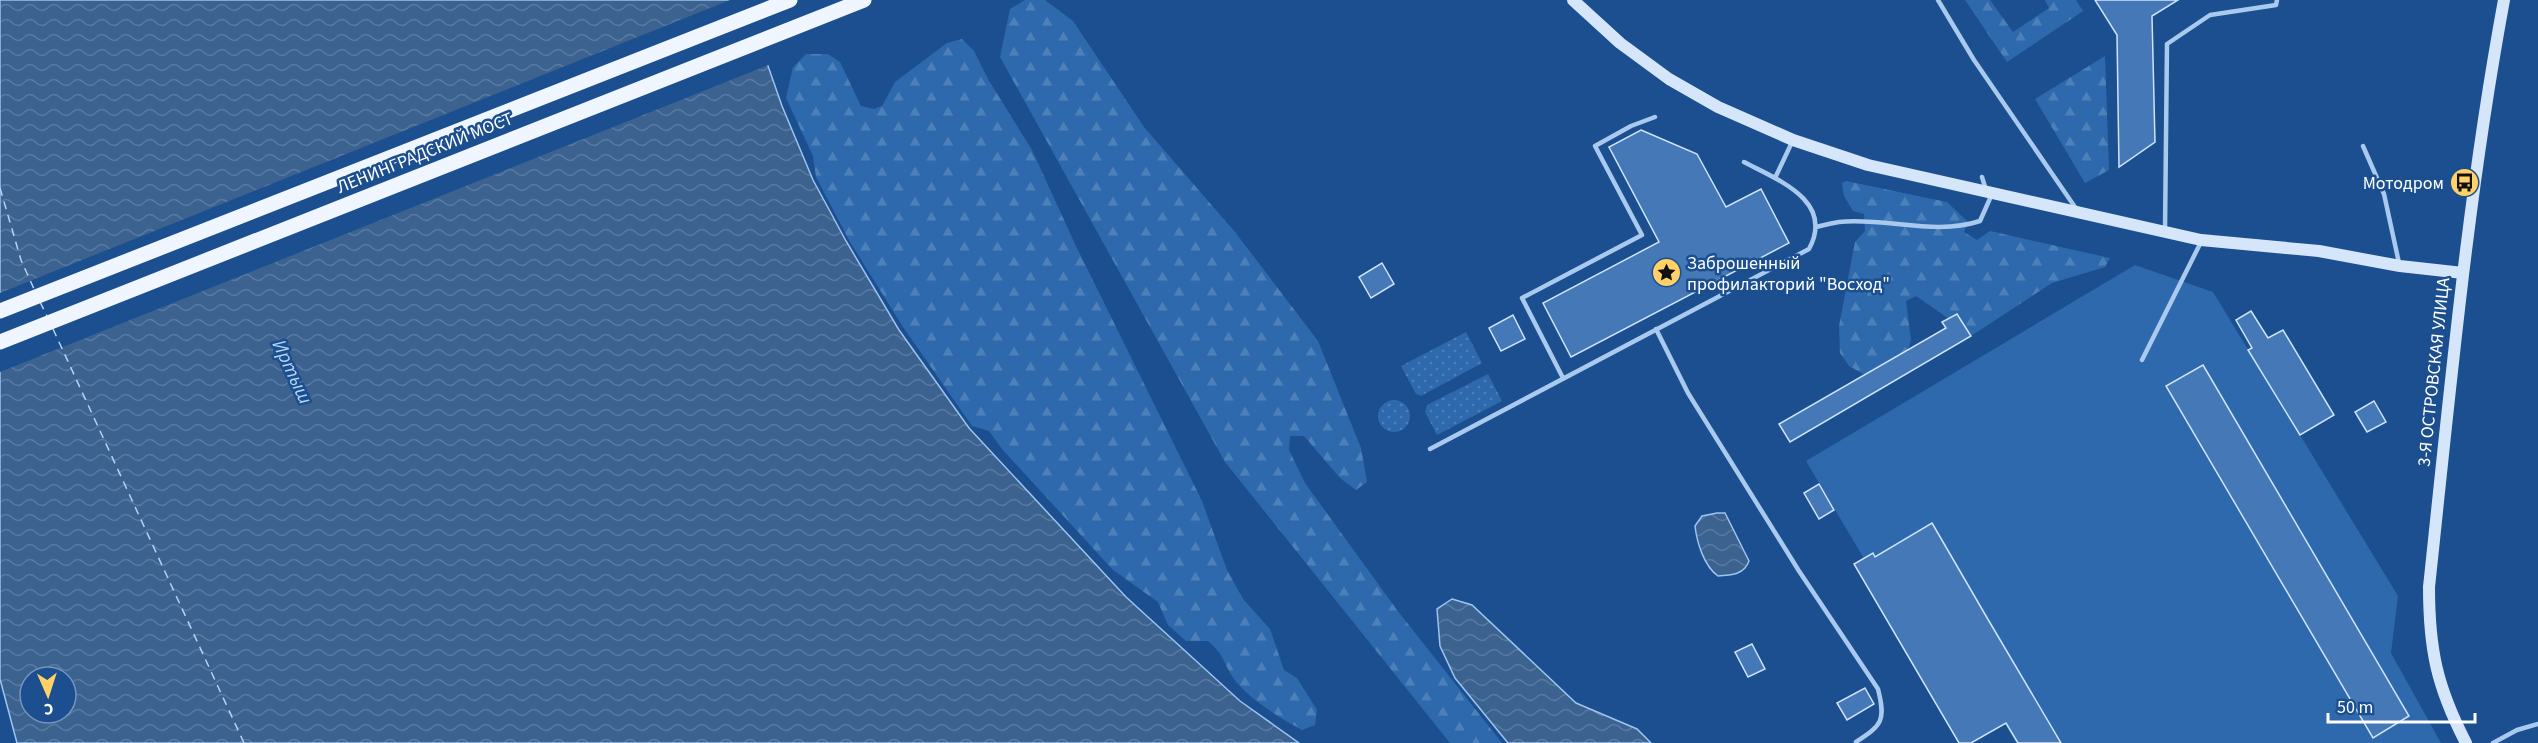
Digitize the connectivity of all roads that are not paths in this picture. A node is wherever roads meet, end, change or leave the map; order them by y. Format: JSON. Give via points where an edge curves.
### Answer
{"nodes":[{"id":1,"x":790,"y":0,"type":"edge"},
{"id":2,"x":864,"y":0,"type":"edge"},
{"id":3,"x":1573,"y":0,"type":"edge"},
{"id":4,"x":1938,"y":0,"type":"edge"},
{"id":5,"x":2277,"y":0,"type":"edge"},
{"id":6,"x":2504,"y":0,"type":"edge"},
{"id":7,"x":1655,"y":117,"type":"dead end"},
{"id":8,"x":1793,"y":140,"type":"junction"},
{"id":9,"x":2363,"y":146,"type":"dead end"},
{"id":10,"x":1744,"y":162,"type":"dead end"},
{"id":11,"x":1982,"y":177,"type":"dead end"},
{"id":12,"x":1775,"y":178,"type":"junction"},
{"id":13,"x":1989,"y":193,"type":"junction"},
{"id":14,"x":2079,"y":214,"type":"junction"},
{"id":15,"x":1816,"y":227,"type":"junction"},
{"id":16,"x":2165,"y":233,"type":"junction"},
{"id":17,"x":2202,"y":240,"type":"junction"},
{"id":18,"x":2400,"y":266,"type":"junction"},
{"id":19,"x":2463,"y":273,"type":"junction"},
{"id":20,"x":0,"y":311,"type":"edge"},
{"id":21,"x":1656,"y":329,"type":"junction"},
{"id":22,"x":0,"y":342,"type":"edge"},
{"id":23,"x":2142,"y":360,"type":"dead end"},
{"id":24,"x":1563,"y":378,"type":"junction"},
{"id":25,"x":1431,"y":449,"type":"dead end"},
{"id":26,"x":2538,"y":724,"type":"edge"},
{"id":27,"x":1856,"y":742,"type":"edge"},
{"id":28,"x":2466,"y":743,"type":"edge"},
{"id":29,"x":2493,"y":743,"type":"edge"}],
"edges":[{"from":1,"to":20,"type":"main road","name":"ЛЕНИНГРАДСКИЙ МОСТ"},
{"from":2,"to":22,"type":"main road","name":"ЛЕНИНГРАДСКИЙ МОСТ"},
{"from":3,"to":8,"type":"street","via":[[1620,43],[1669,79],[1718,107]]},
{"from":4,"to":14,"type":"lane"},
{"from":5,"to":16,"type":"lane","via":[[2276,5],[2210,15],[2168,44]]},
{"from":6,"to":19,"type":"street","name":"3-Я ОСТРОВСКАЯ УЛИЦА","via":[[2485,102]]},
{"from":7,"to":24,"type":"lane","via":[[1595,146],[1642,235],[1521,298]]},
{"from":8,"to":12,"type":"lane"},
{"from":8,"to":13,"type":"street","via":[[1868,165]]},
{"from":9,"to":18,"type":"lane","via":[[2384,194]]},
{"from":10,"to":12,"type":"lane"},
{"from":11,"to":13,"type":"lane"},
{"from":12,"to":15,"type":"lane","via":[[1790,185],[1806,201]]},
{"from":13,"to":14,"type":"street"},
{"from":13,"to":15,"type":"lane","via":[[1980,221],[1970,225],[1840,221]]},
{"from":14,"to":16,"type":"street"},
{"from":15,"to":21,"type":"lane","via":[[1809,249]]},
{"from":16,"to":17,"type":"street"},
{"from":17,"to":18,"type":"street","via":[[2319,251]]},
{"from":17,"to":23,"type":"lane"},
{"from":18,"to":19,"type":"street"},
{"from":19,"to":28,"type":"street","name":"3-Я ОСТРОВСКАЯ УЛИЦА","via":[[2429,587],[2429,629],[2447,708]]},
{"from":21,"to":24,"type":"lane"},
{"from":21,"to":27,"type":"lane","via":[[1688,393],[1811,591],[1878,689],[1881,719],[1877,728]]},
{"from":24,"to":25,"type":"lane"},
{"from":26,"to":29,"type":"lane"}]}
